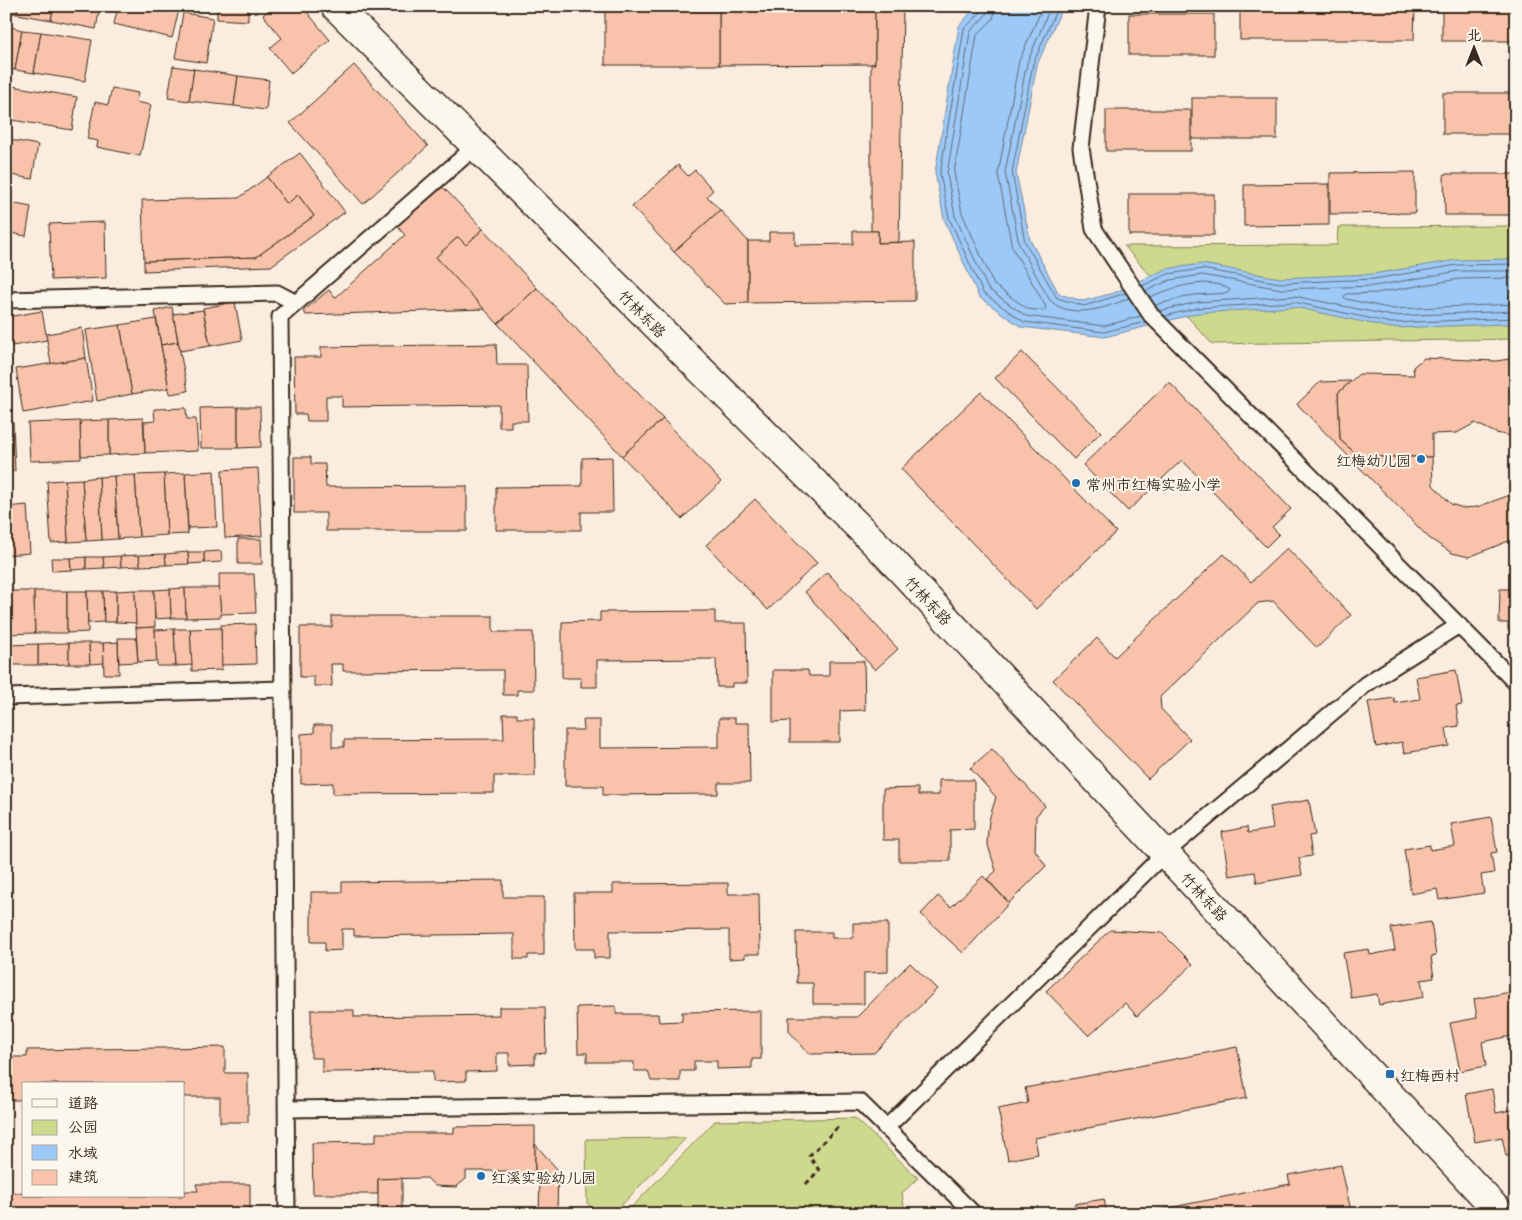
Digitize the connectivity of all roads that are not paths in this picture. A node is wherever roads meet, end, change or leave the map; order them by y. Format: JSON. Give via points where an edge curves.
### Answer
{"nodes":[{"id":1,"x":1098,"y":6,"type":"edge"},
{"id":2,"x":347,"y":9,"type":"edge"},
{"id":3,"x":476,"y":146,"type":"junction"},
{"id":4,"x":6,"y":300,"type":"edge"},
{"id":5,"x":296,"y":303,"type":"junction"},
{"id":6,"x":1459,"y":625,"type":"junction"},
{"id":7,"x":1516,"y":683,"type":"edge"},
{"id":8,"x":284,"y":689,"type":"junction"},
{"id":9,"x":6,"y":697,"type":"edge"},
{"id":10,"x":1165,"y":853,"type":"junction"},
{"id":11,"x":287,"y":1109,"type":"junction"},
{"id":12,"x":886,"y":1128,"type":"junction"},
{"id":13,"x":287,"y":1214,"type":"edge"},
{"id":14,"x":974,"y":1214,"type":"edge"},
{"id":15,"x":1501,"y":1214,"type":"edge"}],
"edges":[{"from":1,"to":6,"type":"lane","via":[[1081,148],[1094,229],[1151,314]]},
{"from":2,"to":3,"type":"street","name":"竹林东路"},
{"from":3,"to":5,"type":"lane"},
{"from":3,"to":10,"type":"street","name":"竹林东路","via":[[886,554]]},
{"from":4,"to":5,"type":"lane","via":[[277,293]]},
{"from":5,"to":8,"type":"lane","via":[[280,317]]},
{"from":6,"to":7,"type":"lane"},
{"from":6,"to":10,"type":"lane","via":[[1366,684]]},
{"from":8,"to":9,"type":"lane"},
{"from":8,"to":11,"type":"lane"},
{"from":10,"to":12,"type":"lane"},
{"from":10,"to":15,"type":"street","name":"竹林东路"},
{"from":11,"to":12,"type":"lane","via":[[860,1102]]},
{"from":11,"to":13,"type":"lane"},
{"from":12,"to":14,"type":"lane"}]}
